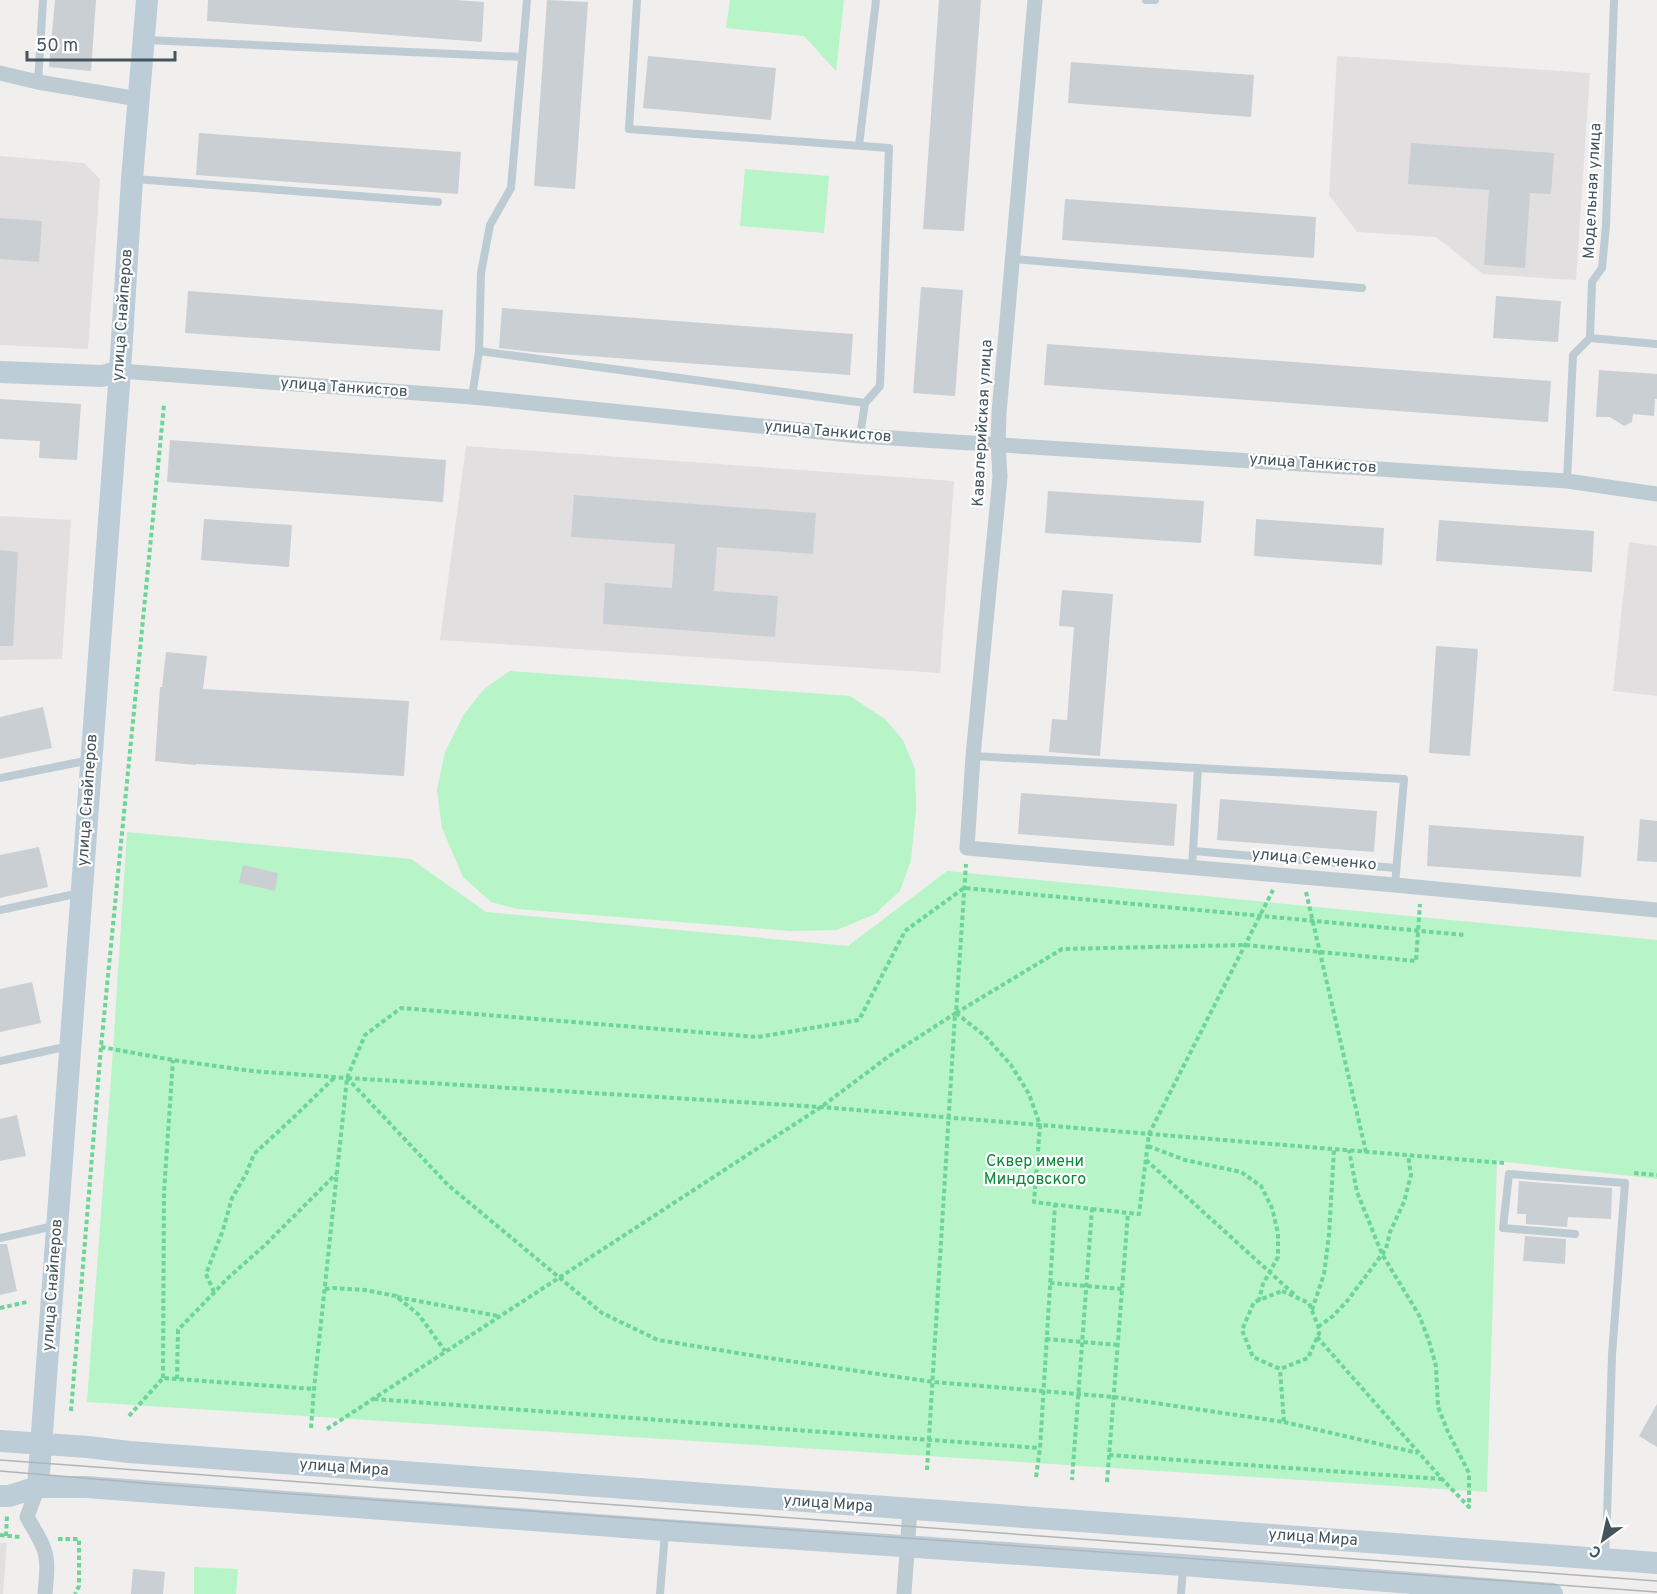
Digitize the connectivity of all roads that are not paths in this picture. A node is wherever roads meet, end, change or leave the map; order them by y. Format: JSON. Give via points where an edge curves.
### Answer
{"nodes":[{"id":1,"x":43,"y":0,"type":"edge"},
{"id":2,"x":147,"y":0,"type":"edge"},
{"id":3,"x":527,"y":0,"type":"edge"},
{"id":4,"x":637,"y":0,"type":"edge"},
{"id":5,"x":876,"y":0,"type":"edge"},
{"id":6,"x":1035,"y":0,"type":"edge"},
{"id":7,"x":1146,"y":0,"type":"edge"},
{"id":8,"x":1155,"y":0,"type":"edge"},
{"id":9,"x":1614,"y":0,"type":"edge"},
{"id":10,"x":144,"y":39,"type":"junction"},
{"id":11,"x":522,"y":57,"type":"junction"},
{"id":12,"x":0,"y":73,"type":"edge"},
{"id":13,"x":38,"y":82,"type":"junction"},
{"id":14,"x":138,"y":99,"type":"junction"},
{"id":15,"x":859,"y":146,"type":"junction"},
{"id":16,"x":132,"y":179,"type":"junction"},
{"id":17,"x":438,"y":202,"type":"dead end"},
{"id":18,"x":1012,"y":259,"type":"junction"},
{"id":19,"x":1362,"y":288,"type":"dead end"},
{"id":20,"x":1590,"y":338,"type":"junction"},
{"id":21,"x":1657,"y":344,"type":"edge"},
{"id":22,"x":479,"y":351,"type":"junction"},
{"id":23,"x":120,"y":370,"type":"junction"},
{"id":24,"x":0,"y":372,"type":"edge"},
{"id":25,"x":472,"y":397,"type":"junction"},
{"id":26,"x":865,"y":403,"type":"junction"},
{"id":27,"x":860,"y":435,"type":"junction"},
{"id":28,"x":998,"y":444,"type":"junction"},
{"id":29,"x":1567,"y":481,"type":"junction"},
{"id":30,"x":1657,"y":494,"type":"edge"},
{"id":31,"x":974,"y":756,"type":"junction"},
{"id":32,"x":91,"y":760,"type":"junction"},
{"id":33,"x":1198,"y":768,"type":"junction"},
{"id":34,"x":0,"y":778,"type":"edge"},
{"id":35,"x":967,"y":848,"type":"joint"},
{"id":36,"x":1193,"y":850,"type":"junction"},
{"id":37,"x":1192,"y":867,"type":"junction"},
{"id":38,"x":1396,"y":868,"type":"junction"},
{"id":39,"x":1395,"y":885,"type":"junction"},
{"id":40,"x":81,"y":893,"type":"junction"},
{"id":41,"x":0,"y":910,"type":"edge"},
{"id":42,"x":1657,"y":910,"type":"edge"},
{"id":43,"x":70,"y":1046,"type":"junction"},
{"id":44,"x":0,"y":1061,"type":"edge"},
{"id":45,"x":57,"y":1225,"type":"junction"},
{"id":46,"x":1575,"y":1234,"type":"dead end"},
{"id":47,"x":0,"y":1238,"type":"edge"},
{"id":48,"x":0,"y":1441,"type":"edge"},
{"id":49,"x":41,"y":1444,"type":"junction"},
{"id":50,"x":38,"y":1487,"type":"junction"},
{"id":51,"x":4,"y":1502,"type":"edge"},
{"id":52,"x":910,"y":1509,"type":"junction"},
{"id":53,"x":665,"y":1530,"type":"junction"},
{"id":54,"x":908,"y":1547,"type":"junction"},
{"id":55,"x":1604,"y":1559,"type":"junction"},
{"id":56,"x":1657,"y":1563,"type":"edge"},
{"id":57,"x":1183,"y":1565,"type":"junction"},
{"id":58,"x":1472,"y":1591,"type":"edge"},
{"id":59,"x":45,"y":1594,"type":"edge"},
{"id":60,"x":660,"y":1594,"type":"edge"},
{"id":61,"x":904,"y":1594,"type":"edge"},
{"id":62,"x":1180,"y":1594,"type":"edge"},
{"id":63,"x":1552,"y":1594,"type":"edge"}],
"edges":[{"from":1,"to":13,"type":"lane"},
{"from":2,"to":10,"type":"main road","name":"улица Снайперов"},
{"from":3,"to":11,"type":"lane"},
{"from":4,"to":15,"type":"lane","via":[[628,129]]},
{"from":5,"to":15,"type":"lane"},
{"from":6,"to":18,"type":"street","name":"Кавалерийская улица"},
{"from":7,"to":8,"type":"lane"},
{"from":9,"to":20,"type":"lane","name":"Модельная улица","via":[[1606,226],[1602,268],[1592,282]]},
{"from":10,"to":11,"type":"lane"},
{"from":10,"to":14,"type":"main road","name":"улица Снайперов"},
{"from":11,"to":22,"type":"lane","via":[[510,188],[490,225],[481,273]]},
{"from":12,"to":13,"type":"street"},
{"from":13,"to":14,"type":"street"},
{"from":14,"to":16,"type":"main road","name":"улица Снайперов"},
{"from":15,"to":26,"type":"lane","via":[[889,148],[880,386]]},
{"from":16,"to":17,"type":"lane"},
{"from":16,"to":23,"type":"main road","name":"улица Снайперов"},
{"from":18,"to":19,"type":"lane"},
{"from":18,"to":28,"type":"street","name":"Кавалерийская улица"},
{"from":20,"to":21,"type":"lane"},
{"from":20,"to":29,"type":"lane","via":[[1573,356]]},
{"from":22,"to":25,"type":"lane"},
{"from":22,"to":26,"type":"lane"},
{"from":23,"to":24,"type":"main road","name":"улица Танкистов","via":[[102,376]]},
{"from":23,"to":25,"type":"street","name":"улица Танкистов"},
{"from":23,"to":32,"type":"main road","name":"улица Снайперов"},
{"from":25,"to":27,"type":"street","name":"улица Танкистов"},
{"from":26,"to":27,"type":"lane"},
{"from":27,"to":28,"type":"street","name":"улица Танкистов"},
{"from":28,"to":29,"type":"street","name":"улица Танкистов"},
{"from":28,"to":31,"type":"street","name":"Кавалерийская улица","via":[[1000,477]]},
{"from":29,"to":30,"type":"street","name":"улица Танкистов"},
{"from":31,"to":33,"type":"lane"},
{"from":31,"to":35,"type":"street","name":"Кавалерийская улица"},
{"from":32,"to":34,"type":"lane"},
{"from":32,"to":40,"type":"main road","name":"улица Снайперов"},
{"from":33,"to":36,"type":"lane"},
{"from":33,"to":38,"type":"lane","via":[[1404,779]]},
{"from":35,"to":37,"type":"street","name":"улица Семченко"},
{"from":36,"to":37,"type":"lane"},
{"from":36,"to":38,"type":"lane"},
{"from":37,"to":39,"type":"street","name":"улица Семченко"},
{"from":38,"to":39,"type":"lane"},
{"from":39,"to":42,"type":"street","name":"улица Семченко"},
{"from":40,"to":41,"type":"lane"},
{"from":40,"to":43,"type":"main road","name":"улица Снайперов"},
{"from":43,"to":44,"type":"lane"},
{"from":43,"to":45,"type":"main road","name":"улица Снайперов"},
{"from":45,"to":47,"type":"lane"},
{"from":45,"to":49,"type":"main road","name":"улица Снайперов"},
{"from":46,"to":55,"type":"lane","via":[[1503,1228],[1509,1174],[1625,1183],[1612,1355]]},
{"from":48,"to":49,"type":"main road","name":"улица Мира"},
{"from":49,"to":50,"type":"main road","name":"улица Снайперов"},
{"from":49,"to":52,"type":"main road","name":"улица Мира"},
{"from":50,"to":51,"type":"main road","via":[[9,1496]]},
{"from":50,"to":53,"type":"main road","via":[[86,1487]]},
{"from":50,"to":59,"type":"street","name":"улица Снайперов","via":[[27,1517],[44,1548]]},
{"from":52,"to":54,"type":"street"},
{"from":52,"to":55,"type":"main road","name":"улица Мира"},
{"from":53,"to":54,"type":"main road"},
{"from":53,"to":60,"type":"lane"},
{"from":54,"to":57,"type":"main road"},
{"from":54,"to":61,"type":"street"},
{"from":55,"to":56,"type":"main road","name":"улица Мира"},
{"from":57,"to":58,"type":"main road"},
{"from":57,"to":62,"type":"lane"},
{"from":58,"to":63,"type":"main road"}]}
